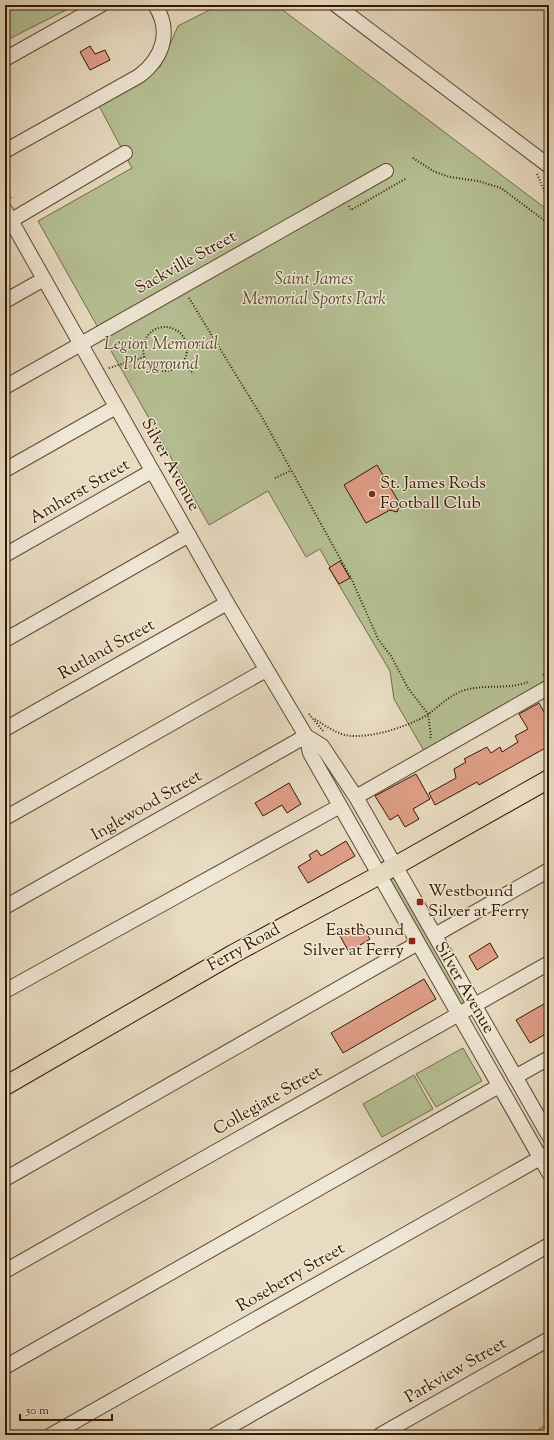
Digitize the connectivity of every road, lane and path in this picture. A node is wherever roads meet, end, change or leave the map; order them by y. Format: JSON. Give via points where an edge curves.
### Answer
{"nodes":[{"id":1,"x":101,"y":5,"type":"edge"},
{"id":2,"x":155,"y":5,"type":"edge"},
{"id":3,"x":336,"y":5,"type":"edge"},
{"id":4,"x":5,"y":59,"type":"edge"},
{"id":5,"x":5,"y":151,"type":"edge"},
{"id":6,"x":125,"y":153,"type":"dead end"},
{"id":7,"x":413,"y":158,"type":"dead end"},
{"id":8,"x":549,"y":166,"type":"edge"},
{"id":9,"x":386,"y":171,"type":"dead end"},
{"id":10,"x":406,"y":178,"type":"dead end"},
{"id":11,"x":343,"y":195,"type":"junction"},
{"id":12,"x":7,"y":218,"type":"edge"},
{"id":13,"x":549,"y":224,"type":"edge"},
{"id":14,"x":44,"y":279,"type":"junction"},
{"id":15,"x":182,"y":286,"type":"junction"},
{"id":16,"x":5,"y":301,"type":"edge"},
{"id":17,"x":217,"y":343,"type":"junction"},
{"id":18,"x":80,"y":344,"type":"junction"},
{"id":19,"x":187,"y":346,"type":"junction"},
{"id":20,"x":144,"y":357,"type":"junction"},
{"id":21,"x":181,"y":365,"type":"junction"},
{"id":22,"x":108,"y":369,"type":"dead end"},
{"id":23,"x":194,"y":373,"type":"dead end"},
{"id":24,"x":5,"y":387,"type":"edge"},
{"id":25,"x":116,"y":407,"type":"junction"},
{"id":26,"x":5,"y":470,"type":"edge"},
{"id":27,"x":290,"y":471,"type":"junction"},
{"id":28,"x":152,"y":472,"type":"junction"},
{"id":29,"x":275,"y":478,"type":"dead end"},
{"id":30,"x":189,"y":536,"type":"junction"},
{"id":31,"x":5,"y":555,"type":"edge"},
{"id":32,"x":227,"y":603,"type":"junction"},
{"id":33,"x":5,"y":640,"type":"edge"},
{"id":34,"x":266,"y":670,"type":"junction"},
{"id":35,"x":549,"y":671,"type":"edge"},
{"id":36,"x":539,"y":677,"type":"dead end"},
{"id":37,"x":534,"y":680,"type":"dead end"},
{"id":38,"x":549,"y":687,"type":"edge"},
{"id":39,"x":428,"y":714,"type":"junction"},
{"id":40,"x":312,"y":717,"type":"dead end"},
{"id":41,"x":5,"y":729,"type":"edge"},
{"id":42,"x":306,"y":736,"type":"junction"},
{"id":43,"x":429,"y":741,"type":"dead end"},
{"id":44,"x":549,"y":780,"type":"edge"},
{"id":45,"x":356,"y":798,"type":"junction"},
{"id":46,"x":340,"y":806,"type":"junction"},
{"id":47,"x":5,"y":818,"type":"edge"},
{"id":48,"x":396,"y":866,"type":"junction"},
{"id":49,"x":549,"y":870,"type":"edge"},
{"id":50,"x":379,"y":875,"type":"junction"},
{"id":51,"x":5,"y":907,"type":"edge"},
{"id":52,"x":435,"y":935,"type":"junction"},
{"id":53,"x":418,"y":943,"type":"junction"},
{"id":54,"x":549,"y":963,"type":"edge"},
{"id":55,"x":5,"y":991,"type":"edge"},
{"id":56,"x":474,"y":1005,"type":"junction"},
{"id":57,"x":458,"y":1014,"type":"junction"},
{"id":58,"x":549,"y":1058,"type":"edge"},
{"id":59,"x":515,"y":1077,"type":"junction"},
{"id":60,"x":5,"y":1086,"type":"edge"},
{"id":61,"x":499,"y":1086,"type":"junction"},
{"id":62,"x":549,"y":1136,"type":"edge"},
{"id":63,"x":545,"y":1155,"type":"edge"},
{"id":64,"x":549,"y":1173,"type":"edge"},
{"id":65,"x":5,"y":1179,"type":"edge"},
{"id":66,"x":549,"y":1245,"type":"edge"},
{"id":67,"x":5,"y":1271,"type":"edge"},
{"id":68,"x":549,"y":1339,"type":"edge"},
{"id":69,"x":5,"y":1367,"type":"edge"},
{"id":70,"x":549,"y":1432,"type":"edge"},
{"id":71,"x":50,"y":1435,"type":"edge"},
{"id":72,"x":215,"y":1435,"type":"edge"},
{"id":73,"x":380,"y":1435,"type":"edge"},
{"id":74,"x":544,"y":1435,"type":"edge"}],
"edges":[{"from":1,"to":4,"type":"street"},
{"from":2,"to":5,"type":"street","via":[[161,17],[164,36],[160,52],[152,65],[139,76]]},
{"from":3,"to":8,"type":"street"},
{"from":6,"to":12,"type":"street"},
{"from":7,"to":13,"type":"path","via":[[435,172],[501,188]]},
{"from":9,"to":11,"type":"street","name":"Sackville Street"},
{"from":10,"to":11,"type":"path","via":[[351,210]]},
{"from":11,"to":15,"type":"street","name":"Sackville Street"},
{"from":12,"to":14,"type":"street","name":"Silver Avenue"},
{"from":14,"to":16,"type":"street"},
{"from":14,"to":18,"type":"street","name":"Silver Avenue"},
{"from":15,"to":17,"type":"path"},
{"from":15,"to":18,"type":"street","name":"Sackville Street"},
{"from":17,"to":19,"type":"path"},
{"from":17,"to":27,"type":"path","via":[[263,419]]},
{"from":18,"to":24,"type":"street","name":"Sackville Street"},
{"from":18,"to":25,"type":"street","name":"Silver Avenue"},
{"from":19,"to":20,"type":"path","via":[[179,332],[167,327],[159,328],[146,337],[143,344]]},
{"from":19,"to":21,"type":"path","via":[[186,357]]},
{"from":20,"to":21,"type":"path","via":[[149,365],[163,372]]},
{"from":20,"to":22,"type":"path"},
{"from":21,"to":23,"type":"path"},
{"from":25,"to":26,"type":"street"},
{"from":25,"to":28,"type":"street","name":"Silver Avenue"},
{"from":27,"to":29,"type":"path"},
{"from":27,"to":39,"type":"path","via":[[359,592],[378,639],[391,656],[408,688]]},
{"from":28,"to":30,"type":"street","name":"Silver Avenue"},
{"from":28,"to":31,"type":"street","name":"Amherst Street"},
{"from":30,"to":32,"type":"street","name":"Silver Avenue"},
{"from":30,"to":33,"type":"street"},
{"from":32,"to":34,"type":"street","name":"Silver Avenue"},
{"from":32,"to":41,"type":"street","name":"Rutland Street"},
{"from":34,"to":42,"type":"street","name":"Silver Avenue"},
{"from":34,"to":47,"type":"street"},
{"from":35,"to":36,"type":"path"},
{"from":37,"to":39,"type":"path","via":[[513,687],[464,690]]},
{"from":38,"to":45,"type":"street"},
{"from":39,"to":40,"type":"path","via":[[404,726],[358,736],[343,734]]},
{"from":39,"to":43,"type":"path","via":[[431,736]]},
{"from":42,"to":45,"type":"street","name":"Silver Avenue","via":[[322,746]]},
{"from":42,"to":46,"type":"street","name":"Silver Avenue","via":[[310,752]]},
{"from":42,"to":51,"type":"street","name":"Inglewood Street"},
{"from":44,"to":48,"type":"main road","name":"Ferry Road"},
{"from":45,"to":48,"type":"street","name":"Silver Avenue"},
{"from":46,"to":50,"type":"street","name":"Silver Avenue"},
{"from":46,"to":55,"type":"street"},
{"from":48,"to":50,"type":"main road","name":"Ferry Road"},
{"from":48,"to":52,"type":"street","name":"Silver Avenue"},
{"from":49,"to":52,"type":"street"},
{"from":50,"to":53,"type":"street","name":"Silver Avenue"},
{"from":50,"to":60,"type":"main road","name":"Ferry Road","via":[[233,954]]},
{"from":52,"to":56,"type":"street","name":"Silver Avenue"},
{"from":53,"to":57,"type":"street","name":"Silver Avenue"},
{"from":53,"to":65,"type":"street"},
{"from":54,"to":56,"type":"street","name":"Collegiate Street"},
{"from":56,"to":57,"type":"street","name":"Collegiate Street"},
{"from":56,"to":59,"type":"street","name":"Silver Avenue"},
{"from":57,"to":61,"type":"street","name":"Silver Avenue"},
{"from":57,"to":67,"type":"street","name":"Collegiate Street"},
{"from":58,"to":59,"type":"street"},
{"from":59,"to":62,"type":"street","name":"Silver Avenue"},
{"from":61,"to":63,"type":"street","name":"Silver Avenue"},
{"from":61,"to":69,"type":"street"},
{"from":63,"to":64,"type":"street","name":"Silver Avenue"},
{"from":63,"to":71,"type":"street","name":"Roseberry Street"},
{"from":66,"to":72,"type":"street"},
{"from":68,"to":73,"type":"street","name":"Parkview Street"},
{"from":70,"to":74,"type":"street"}]}
